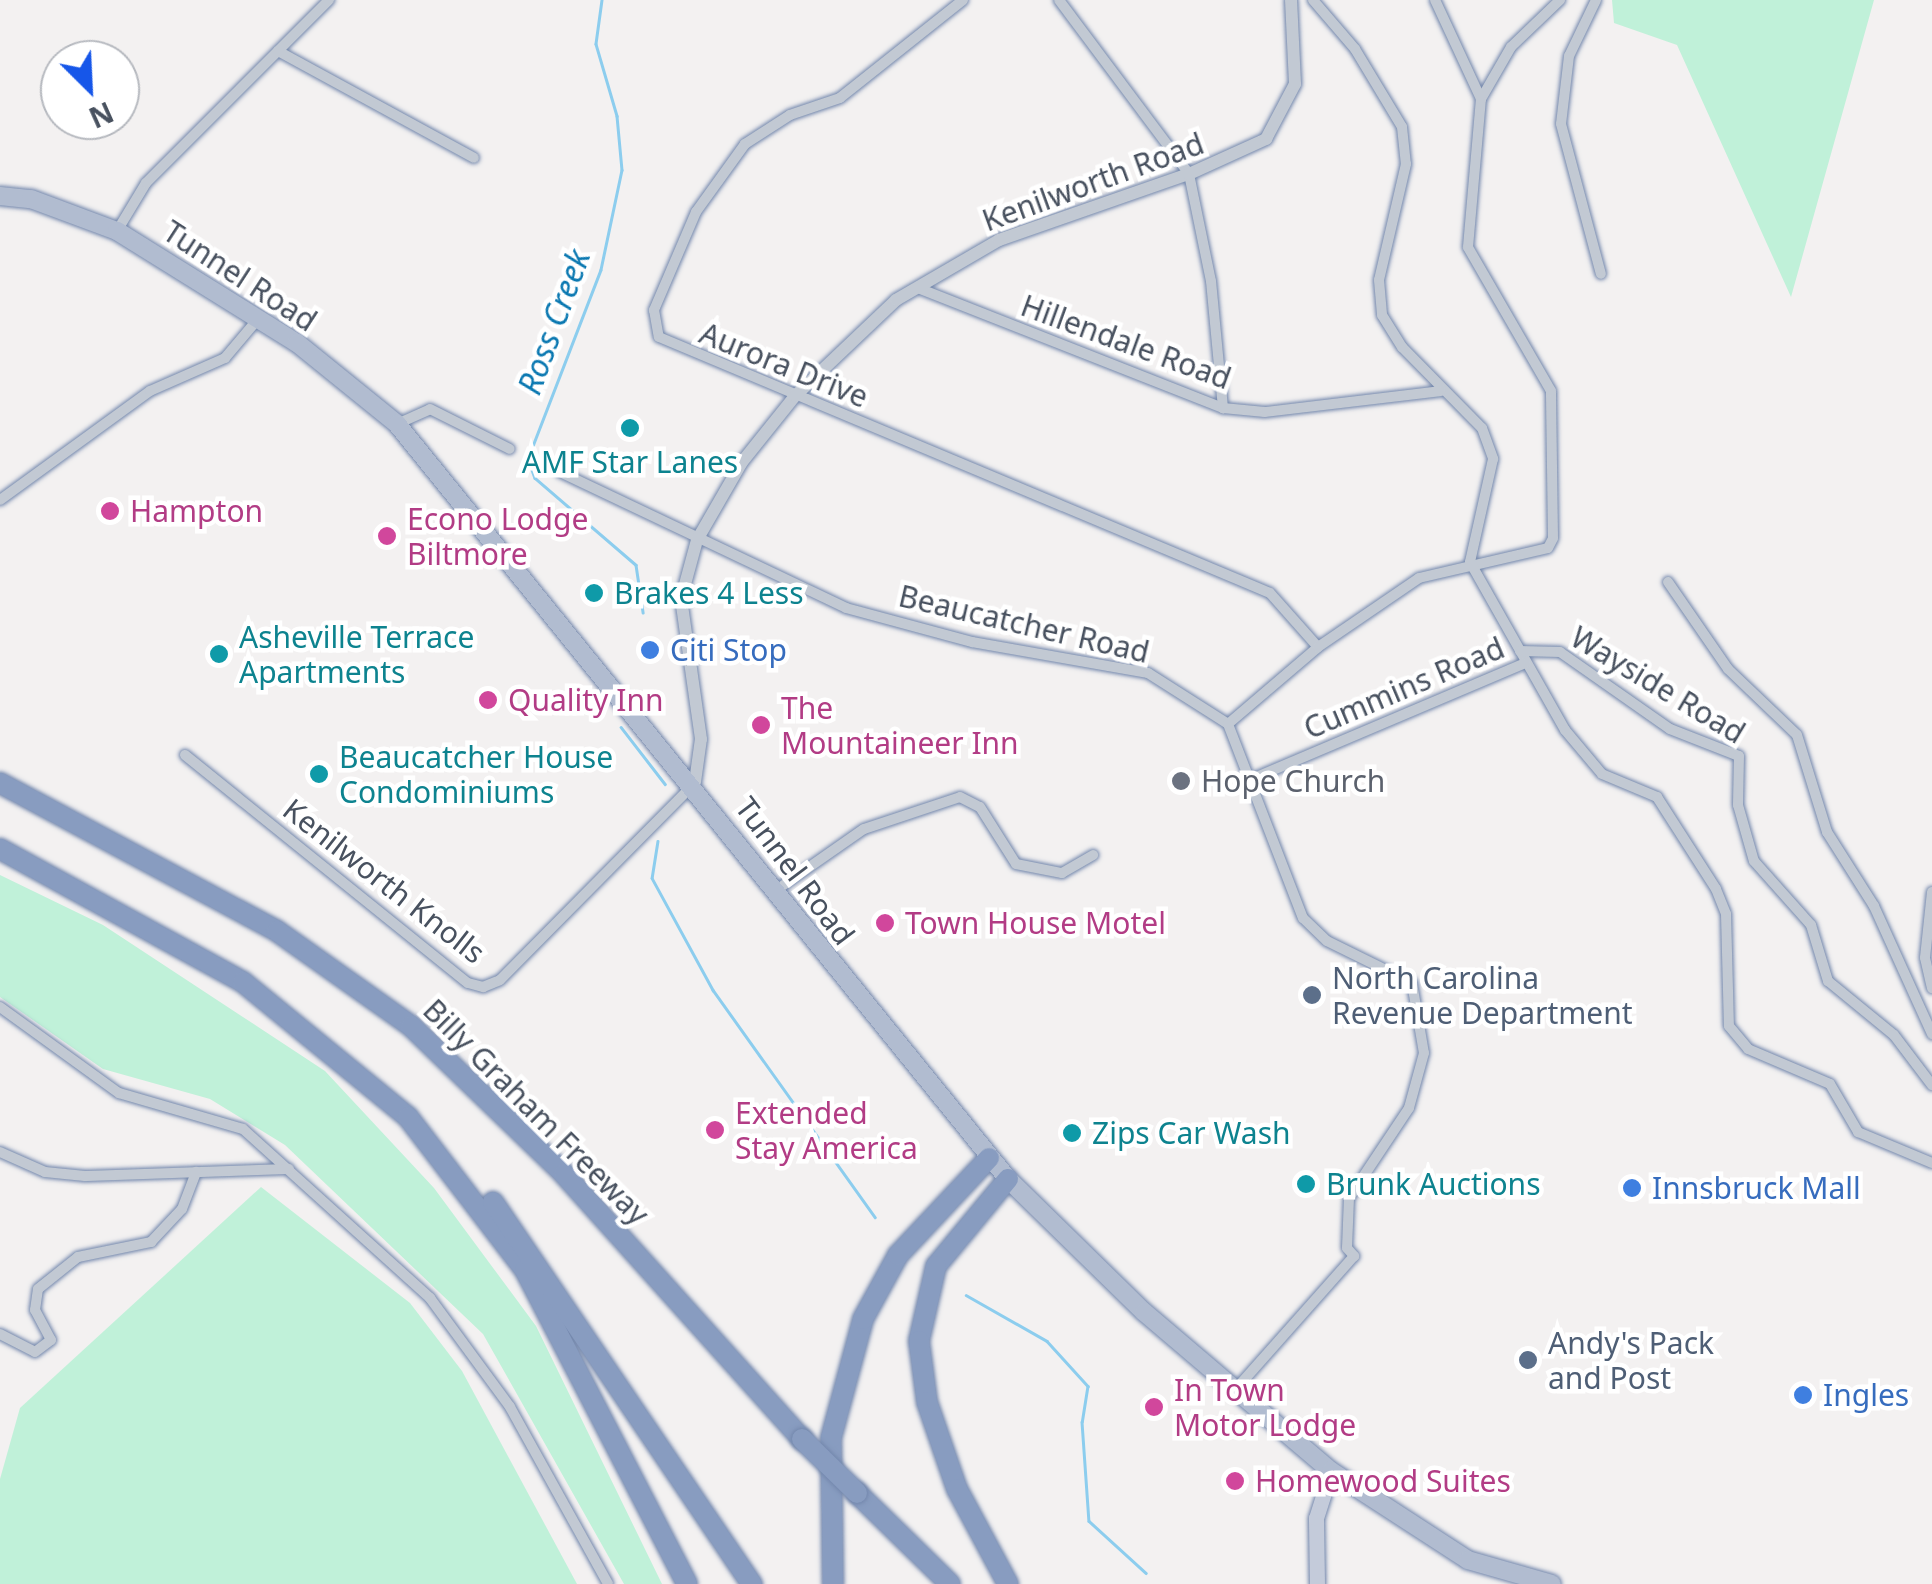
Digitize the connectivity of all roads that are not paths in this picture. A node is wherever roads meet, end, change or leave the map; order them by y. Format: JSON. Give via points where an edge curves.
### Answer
{"nodes":[{"id":1,"x":328,"y":0,"type":"edge"},
{"id":2,"x":963,"y":0,"type":"edge"},
{"id":3,"x":1059,"y":0,"type":"edge"},
{"id":4,"x":1291,"y":0,"type":"edge"},
{"id":5,"x":1313,"y":0,"type":"edge"},
{"id":6,"x":1435,"y":0,"type":"edge"},
{"id":7,"x":1560,"y":0,"type":"edge"},
{"id":8,"x":1596,"y":0,"type":"edge"},
{"id":9,"x":278,"y":50,"type":"junction"},
{"id":10,"x":1482,"y":99,"type":"junction"},
{"id":11,"x":474,"y":158,"type":"dead end"},
{"id":12,"x":1189,"y":174,"type":"junction"},
{"id":13,"x":0,"y":196,"type":"edge"},
{"id":14,"x":117,"y":231,"type":"junction"},
{"id":15,"x":1602,"y":274,"type":"dead end"},
{"id":16,"x":918,"y":288,"type":"junction"},
{"id":17,"x":258,"y":319,"type":"junction"},
{"id":18,"x":1441,"y":391,"type":"junction"},
{"id":19,"x":795,"y":396,"type":"junction"},
{"id":20,"x":1223,"y":408,"type":"junction"},
{"id":21,"x":397,"y":424,"type":"junction"},
{"id":22,"x":510,"y":449,"type":"dead end"},
{"id":23,"x":560,"y":472,"type":"dead end"},
{"id":24,"x":0,"y":500,"type":"edge"},
{"id":25,"x":697,"y":540,"type":"junction"},
{"id":26,"x":1470,"y":562,"type":"junction"},
{"id":27,"x":1668,"y":582,"type":"dead end"},
{"id":28,"x":1318,"y":647,"type":"junction"},
{"id":29,"x":1520,"y":650,"type":"junction"},
{"id":30,"x":1526,"y":663,"type":"junction"},
{"id":31,"x":1228,"y":724,"type":"junction"},
{"id":32,"x":185,"y":756,"type":"dead end"},
{"id":33,"x":1245,"y":782,"type":"junction"},
{"id":34,"x":0,"y":783,"type":"edge"},
{"id":35,"x":694,"y":783,"type":"junction"},
{"id":36,"x":0,"y":849,"type":"edge"},
{"id":37,"x":1093,"y":855,"type":"dead end"},
{"id":38,"x":775,"y":891,"type":"junction"},
{"id":39,"x":1932,"y":892,"type":"edge"},
{"id":40,"x":1932,"y":988,"type":"edge"},
{"id":41,"x":0,"y":1007,"type":"edge"},
{"id":42,"x":1932,"y":1034,"type":"edge"},
{"id":43,"x":1932,"y":1084,"type":"edge"},
{"id":44,"x":0,"y":1152,"type":"edge"},
{"id":45,"x":988,"y":1158,"type":"junction"},
{"id":46,"x":1932,"y":1163,"type":"edge"},
{"id":47,"x":290,"y":1169,"type":"junction"},
{"id":48,"x":196,"y":1172,"type":"junction"},
{"id":49,"x":463,"y":1180,"type":"junction"},
{"id":50,"x":1008,"y":1180,"type":"junction"},
{"id":51,"x":0,"y":1334,"type":"edge"},
{"id":52,"x":1234,"y":1391,"type":"junction"},
{"id":53,"x":1331,"y":1472,"type":"junction"},
{"id":54,"x":945,"y":1581,"type":"edge"},
{"id":55,"x":608,"y":1584,"type":"edge"},
{"id":56,"x":687,"y":1584,"type":"edge"},
{"id":57,"x":752,"y":1584,"type":"edge"},
{"id":58,"x":833,"y":1584,"type":"edge"},
{"id":59,"x":1008,"y":1584,"type":"edge"},
{"id":60,"x":1318,"y":1584,"type":"edge"},
{"id":61,"x":1552,"y":1584,"type":"edge"}],
"edges":[{"from":1,"to":9,"type":"street"},
{"from":2,"to":19,"type":"street","name":"Aurora Drive","via":[[840,98],[790,115],[745,144],[696,212],[654,310],[659,337]]},
{"from":3,"to":12,"type":"street"},
{"from":4,"to":12,"type":"street","name":"Kenilworth Road","via":[[1295,84],[1288,109],[1266,139]]},
{"from":5,"to":18,"type":"street","via":[[1356,50],[1402,127],[1406,164],[1379,280],[1382,314]]},
{"from":6,"to":10,"type":"street"},
{"from":7,"to":10,"type":"street","via":[[1512,47]]},
{"from":8,"to":15,"type":"street","via":[[1569,56],[1562,124]]},
{"from":9,"to":11,"type":"street"},
{"from":9,"to":14,"type":"street","via":[[146,183]]},
{"from":10,"to":26,"type":"street","via":[[1468,247],[1551,391],[1556,523],[1548,548]]},
{"from":12,"to":16,"type":"street","name":"Kenilworth Road","via":[[999,240]]},
{"from":12,"to":20,"type":"street","via":[[1211,281]]},
{"from":13,"to":14,"type":"main road","name":"Tunnel Road","via":[[31,199]]},
{"from":14,"to":17,"type":"main road","name":"Tunnel Road"},
{"from":16,"to":19,"type":"street","name":"Kenilworth Road","via":[[869,321]]},
{"from":16,"to":20,"type":"street","name":"Hillendale Road"},
{"from":17,"to":21,"type":"main road","name":"Tunnel Road"},
{"from":17,"to":24,"type":"street","via":[[225,358],[150,391]]},
{"from":18,"to":20,"type":"street","name":"Hillendale Road","via":[[1265,412]]},
{"from":18,"to":26,"type":"street","via":[[1482,428],[1494,459]]},
{"from":19,"to":25,"type":"street","name":"Kenilworth Road","via":[[742,462]]},
{"from":19,"to":28,"type":"street","name":"Aurora Drive","via":[[1270,594]]},
{"from":21,"to":22,"type":"street","via":[[430,409]]},
{"from":21,"to":35,"type":"main road","name":"Tunnel Road"},
{"from":23,"to":25,"type":"street","name":"Beaucatcher Road"},
{"from":25,"to":31,"type":"street","name":"Beaucatcher Road","via":[[846,608],[972,642],[1148,674]]},
{"from":25,"to":35,"type":"street","name":"Kenilworth Road","via":[[680,613],[706,760]]},
{"from":26,"to":28,"type":"street","via":[[1419,578]]},
{"from":26,"to":29,"type":"street"},
{"from":27,"to":42,"type":"street","via":[[1728,669],[1797,735],[1827,832],[1874,906]]},
{"from":28,"to":31,"type":"street"},
{"from":29,"to":30,"type":"street"},
{"from":29,"to":43,"type":"street","name":"Wayside Road","via":[[1560,652],[1670,730],[1738,756],[1738,805],[1754,861],[1810,926],[1828,981],[1894,1035]]},
{"from":30,"to":33,"type":"street","name":"Cummins Road"},
{"from":30,"to":46,"type":"street","via":[[1602,774],[1656,797],[1716,889],[1726,914],[1729,1026],[1748,1048],[1830,1084],[1858,1132]]},
{"from":31,"to":33,"type":"street"},
{"from":32,"to":35,"type":"street","name":"Kenilworth Knolls","via":[[459,977],[483,987],[500,980]]},
{"from":33,"to":52,"type":"street","via":[[1304,918],[1327,941],[1412,983],[1424,1054],[1410,1108],[1349,1198],[1347,1248],[1354,1256]]},
{"from":34,"to":54,"type":"highway","name":"Billy Graham Freeway","bridge":true,"via":[[262,922],[412,1026],[564,1174],[802,1439]]},
{"from":35,"to":38,"type":"main road","name":"Tunnel Road"},
{"from":36,"to":49,"type":"highway","via":[[173,940],[303,1024],[408,1117]]},
{"from":37,"to":38,"type":"street","via":[[1062,873],[1016,864],[980,807],[960,797],[864,830]]},
{"from":38,"to":45,"type":"main road","name":"Tunnel Road"},
{"from":39,"to":40,"type":"street","via":[[1926,958]]},
{"from":41,"to":47,"type":"street","via":[[119,1094],[243,1129]]},
{"from":44,"to":48,"type":"street","via":[[45,1172]]},
{"from":45,"to":50,"type":"main road","name":"Tunnel Road"},
{"from":45,"to":58,"type":"highway","via":[[898,1256],[863,1319],[832,1438]]},
{"from":47,"to":48,"type":"street"},
{"from":47,"to":55,"type":"street","via":[[430,1298],[472,1351]]},
{"from":48,"to":51,"type":"street","via":[[182,1209],[151,1242],[78,1258],[38,1289],[35,1310],[51,1340],[35,1352]]},
{"from":49,"to":56,"type":"highway","via":[[551,1315]]},
{"from":49,"to":57,"type":"highway","via":[[525,1238],[680,1488]]},
{"from":50,"to":52,"type":"main road","name":"Tunnel Road"},
{"from":50,"to":59,"type":"highway","via":[[936,1266],[919,1341],[927,1402],[957,1489]]},
{"from":52,"to":53,"type":"main road","name":"Tunnel Road"},
{"from":53,"to":60,"type":"main road","via":[[1316,1518]]},
{"from":53,"to":61,"type":"main road","name":"Tunnel Road","via":[[1468,1560]]}]}
